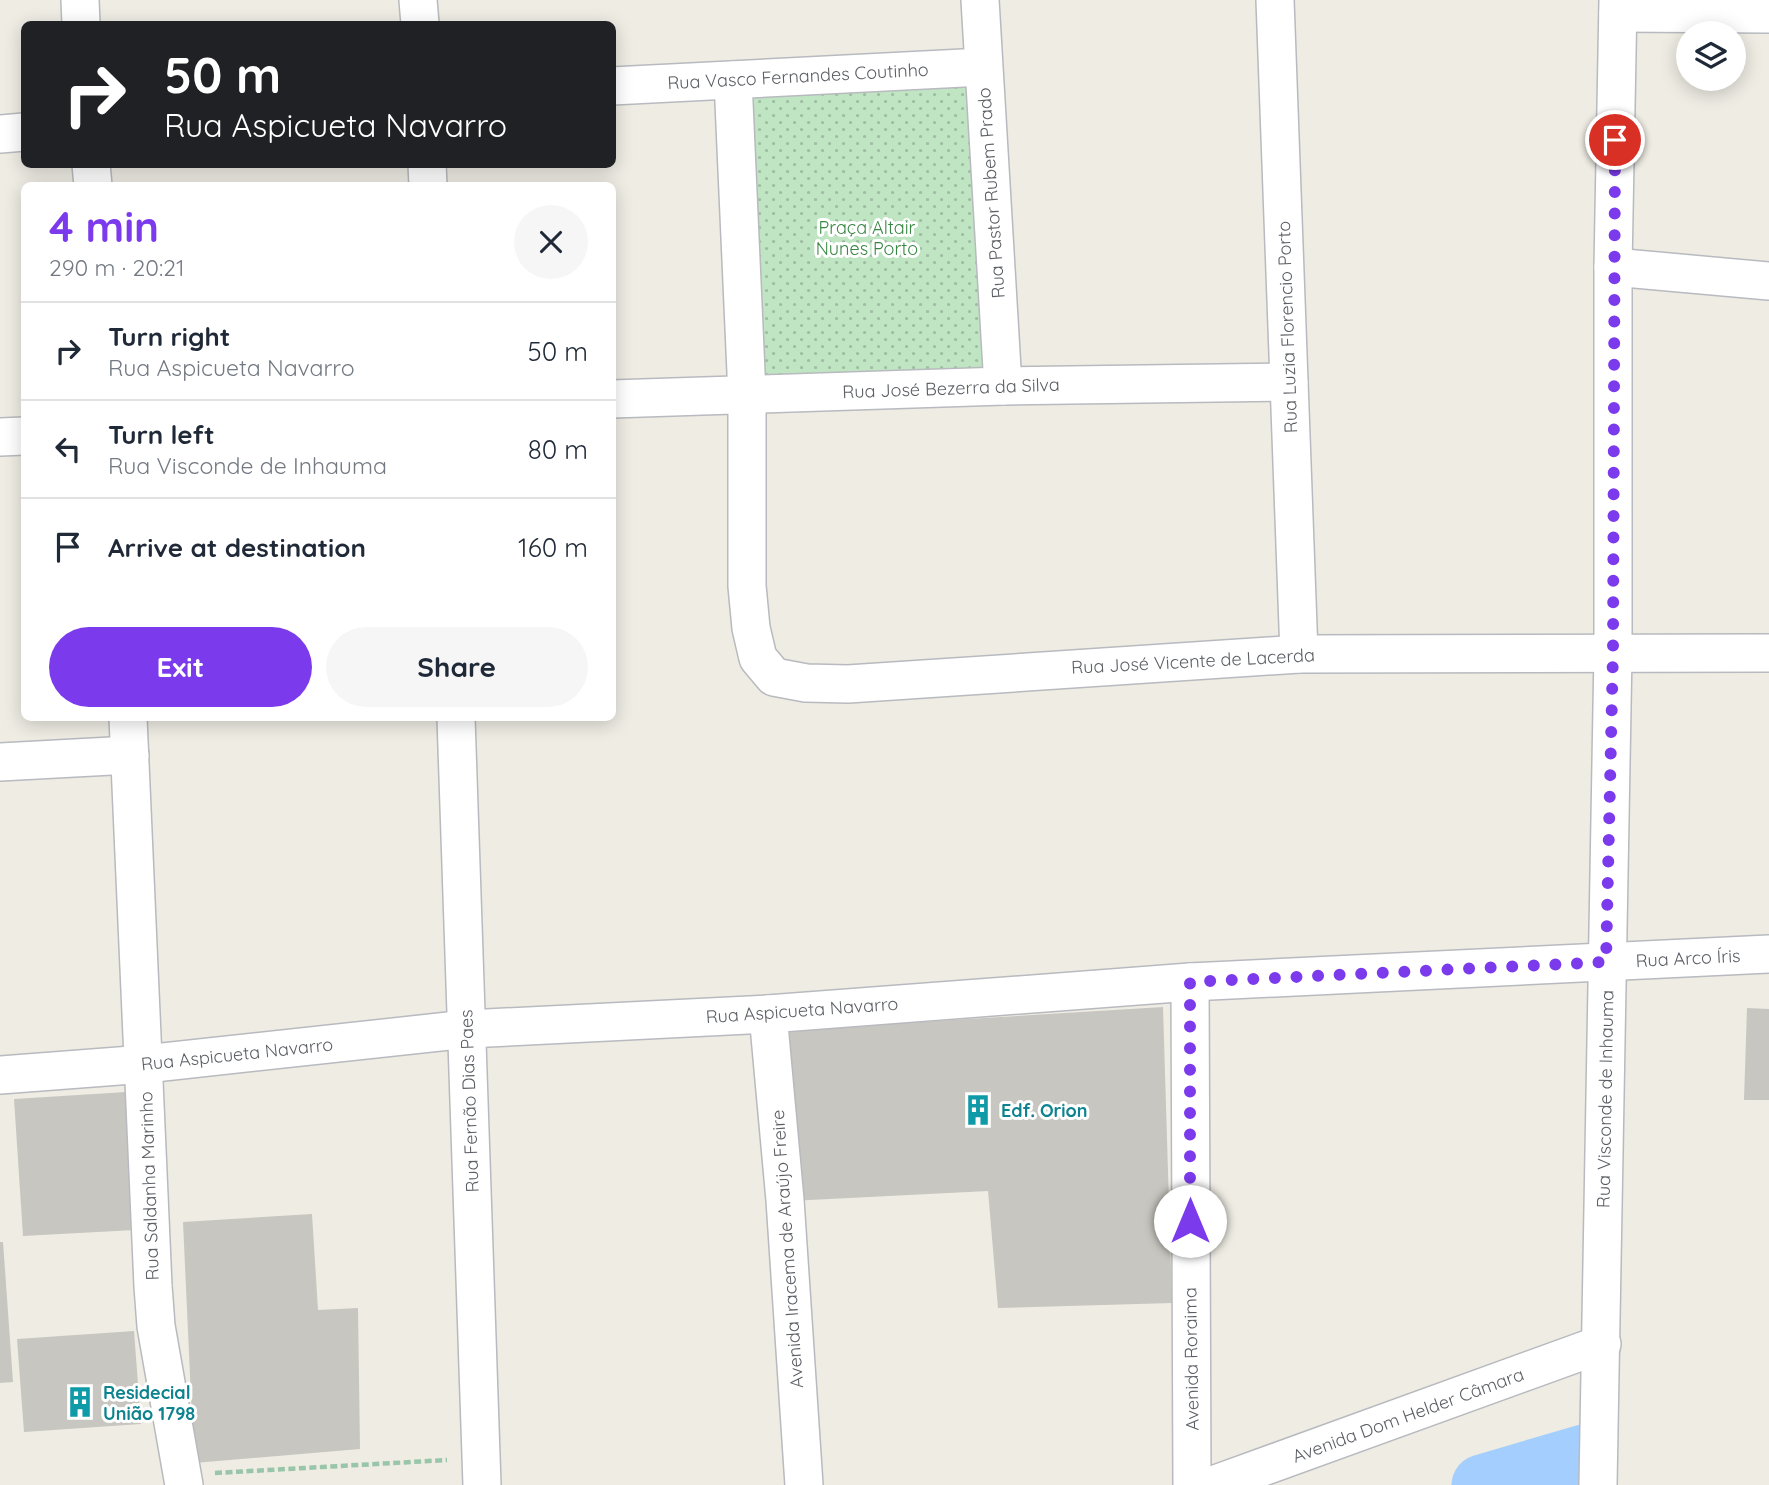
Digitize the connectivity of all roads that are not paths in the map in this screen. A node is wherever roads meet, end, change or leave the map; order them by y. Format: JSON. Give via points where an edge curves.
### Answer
{"nodes":[{"id":1,"x":80,"y":0,"type":"edge"},
{"id":2,"x":418,"y":0,"type":"edge"},
{"id":3,"x":980,"y":0,"type":"edge"},
{"id":4,"x":1275,"y":0,"type":"edge"},
{"id":5,"x":1618,"y":7,"type":"edge"},
{"id":6,"x":1769,"y":15,"type":"edge"},
{"id":7,"x":81,"y":21,"type":"edge"},
{"id":8,"x":420,"y":21,"type":"edge"},
{"id":9,"x":983,"y":67,"type":"junction"},
{"id":10,"x":733,"y":79,"type":"junction"},
{"id":11,"x":616,"y":86,"type":"edge"},
{"id":12,"x":21,"y":132,"type":"edge"},
{"id":13,"x":0,"y":134,"type":"edge"},
{"id":14,"x":1613,"y":267,"type":"junction"},
{"id":15,"x":1769,"y":281,"type":"edge"},
{"id":16,"x":1290,"y":382,"type":"junction"},
{"id":17,"x":1003,"y":386,"type":"junction"},
{"id":18,"x":747,"y":395,"type":"junction"},
{"id":19,"x":616,"y":400,"type":"edge"},
{"id":20,"x":21,"y":436,"type":"edge"},
{"id":21,"x":0,"y":437,"type":"edge"},
{"id":22,"x":1613,"y":652,"type":"junction"},
{"id":23,"x":1769,"y":653,"type":"edge"},
{"id":24,"x":1299,"y":654,"type":"junction"},
{"id":25,"x":128,"y":721,"type":"edge"},
{"id":26,"x":456,"y":721,"type":"edge"},
{"id":27,"x":130,"y":755,"type":"junction"},
{"id":28,"x":0,"y":762,"type":"edge"},
{"id":29,"x":1769,"y":954,"type":"edge"},
{"id":30,"x":1606,"y":962,"type":"junction"},
{"id":31,"x":1190,"y":982,"type":"junction"},
{"id":32,"x":768,"y":1014,"type":"junction"},
{"id":33,"x":467,"y":1029,"type":"junction"},
{"id":34,"x":145,"y":1064,"type":"junction"},
{"id":35,"x":0,"y":1075,"type":"edge"},
{"id":36,"x":1602,"y":1344,"type":"junction"},
{"id":37,"x":481,"y":1471,"type":"edge"},
{"id":38,"x":183,"y":1480,"type":"edge"},
{"id":39,"x":804,"y":1485,"type":"edge"},
{"id":40,"x":1192,"y":1485,"type":"edge"},
{"id":41,"x":1213,"y":1485,"type":"edge"},
{"id":42,"x":1598,"y":1485,"type":"edge"}],
"edges":[{"from":1,"to":7,"type":"street"},
{"from":2,"to":8,"type":"street"},
{"from":3,"to":9,"type":"street","name":"Rua Pastor Rubem Prado"},
{"from":4,"to":16,"type":"street","name":"Rua Luzia Florencio Porto"},
{"from":5,"to":6,"type":"street"},
{"from":5,"to":14,"type":"street","name":"Rua Visconde de Inhauma"},
{"from":9,"to":10,"type":"street","name":"Rua Vasco Fernandes Coutinho"},
{"from":9,"to":17,"type":"street","name":"Rua Pastor Rubem Prado"},
{"from":10,"to":11,"type":"street","name":"Rua Vasco Fernandes Coutinho"},
{"from":10,"to":18,"type":"street"},
{"from":12,"to":13,"type":"street"},
{"from":14,"to":15,"type":"street"},
{"from":14,"to":22,"type":"street","name":"Rua Visconde de Inhauma"},
{"from":16,"to":17,"type":"street","name":"Rua José Bezerra da Silva"},
{"from":16,"to":24,"type":"street","name":"Rua Luzia Florencio Porto"},
{"from":17,"to":18,"type":"street","name":"Rua José Bezerra da Silva"},
{"from":18,"to":19,"type":"street","name":"Rua José Bezerra da Silva"},
{"from":18,"to":24,"type":"street","name":"Rua José Vicente de Lacerda","via":[[748,600],[758,658],[774,677],[848,684]]},
{"from":20,"to":21,"type":"street"},
{"from":22,"to":23,"type":"street","name":"Rua José Vicente de Lacerda"},
{"from":22,"to":24,"type":"street","name":"Rua José Vicente de Lacerda"},
{"from":22,"to":30,"type":"street","name":"Rua Visconde de Inhauma"},
{"from":25,"to":27,"type":"street","name":"Rua Saldanha Marinho"},
{"from":26,"to":33,"type":"street","name":"Rua Fernão Dias Paes"},
{"from":27,"to":28,"type":"street"},
{"from":27,"to":34,"type":"street","name":"Rua Saldanha Marinho"},
{"from":29,"to":30,"type":"street","name":"Rua Arco Íris"},
{"from":30,"to":31,"type":"street","name":"Rua Aspicueta Navarro"},
{"from":30,"to":36,"type":"street","name":"Rua Visconde de Inhauma"},
{"from":31,"to":32,"type":"street","name":"Rua Aspicueta Navarro"},
{"from":31,"to":40,"type":"street","name":"Avenida Roraima"},
{"from":32,"to":33,"type":"street","name":"Rua Aspicueta Navarro"},
{"from":32,"to":39,"type":"street","name":"Avenida Iracema de Araújo Freire"},
{"from":33,"to":34,"type":"street","name":"Rua Aspicueta Navarro"},
{"from":33,"to":37,"type":"street","name":"Rua Fernão Dias Paes"},
{"from":34,"to":35,"type":"street","name":"Rua Aspicueta Navarro"},
{"from":34,"to":38,"type":"street","name":"Rua Saldanha Marinho","via":[[156,1326]]},
{"from":36,"to":41,"type":"street","name":"Avenida Dom Helder Câmara"},
{"from":36,"to":42,"type":"street","name":"Rua Visconde de Inhauma"}]}
